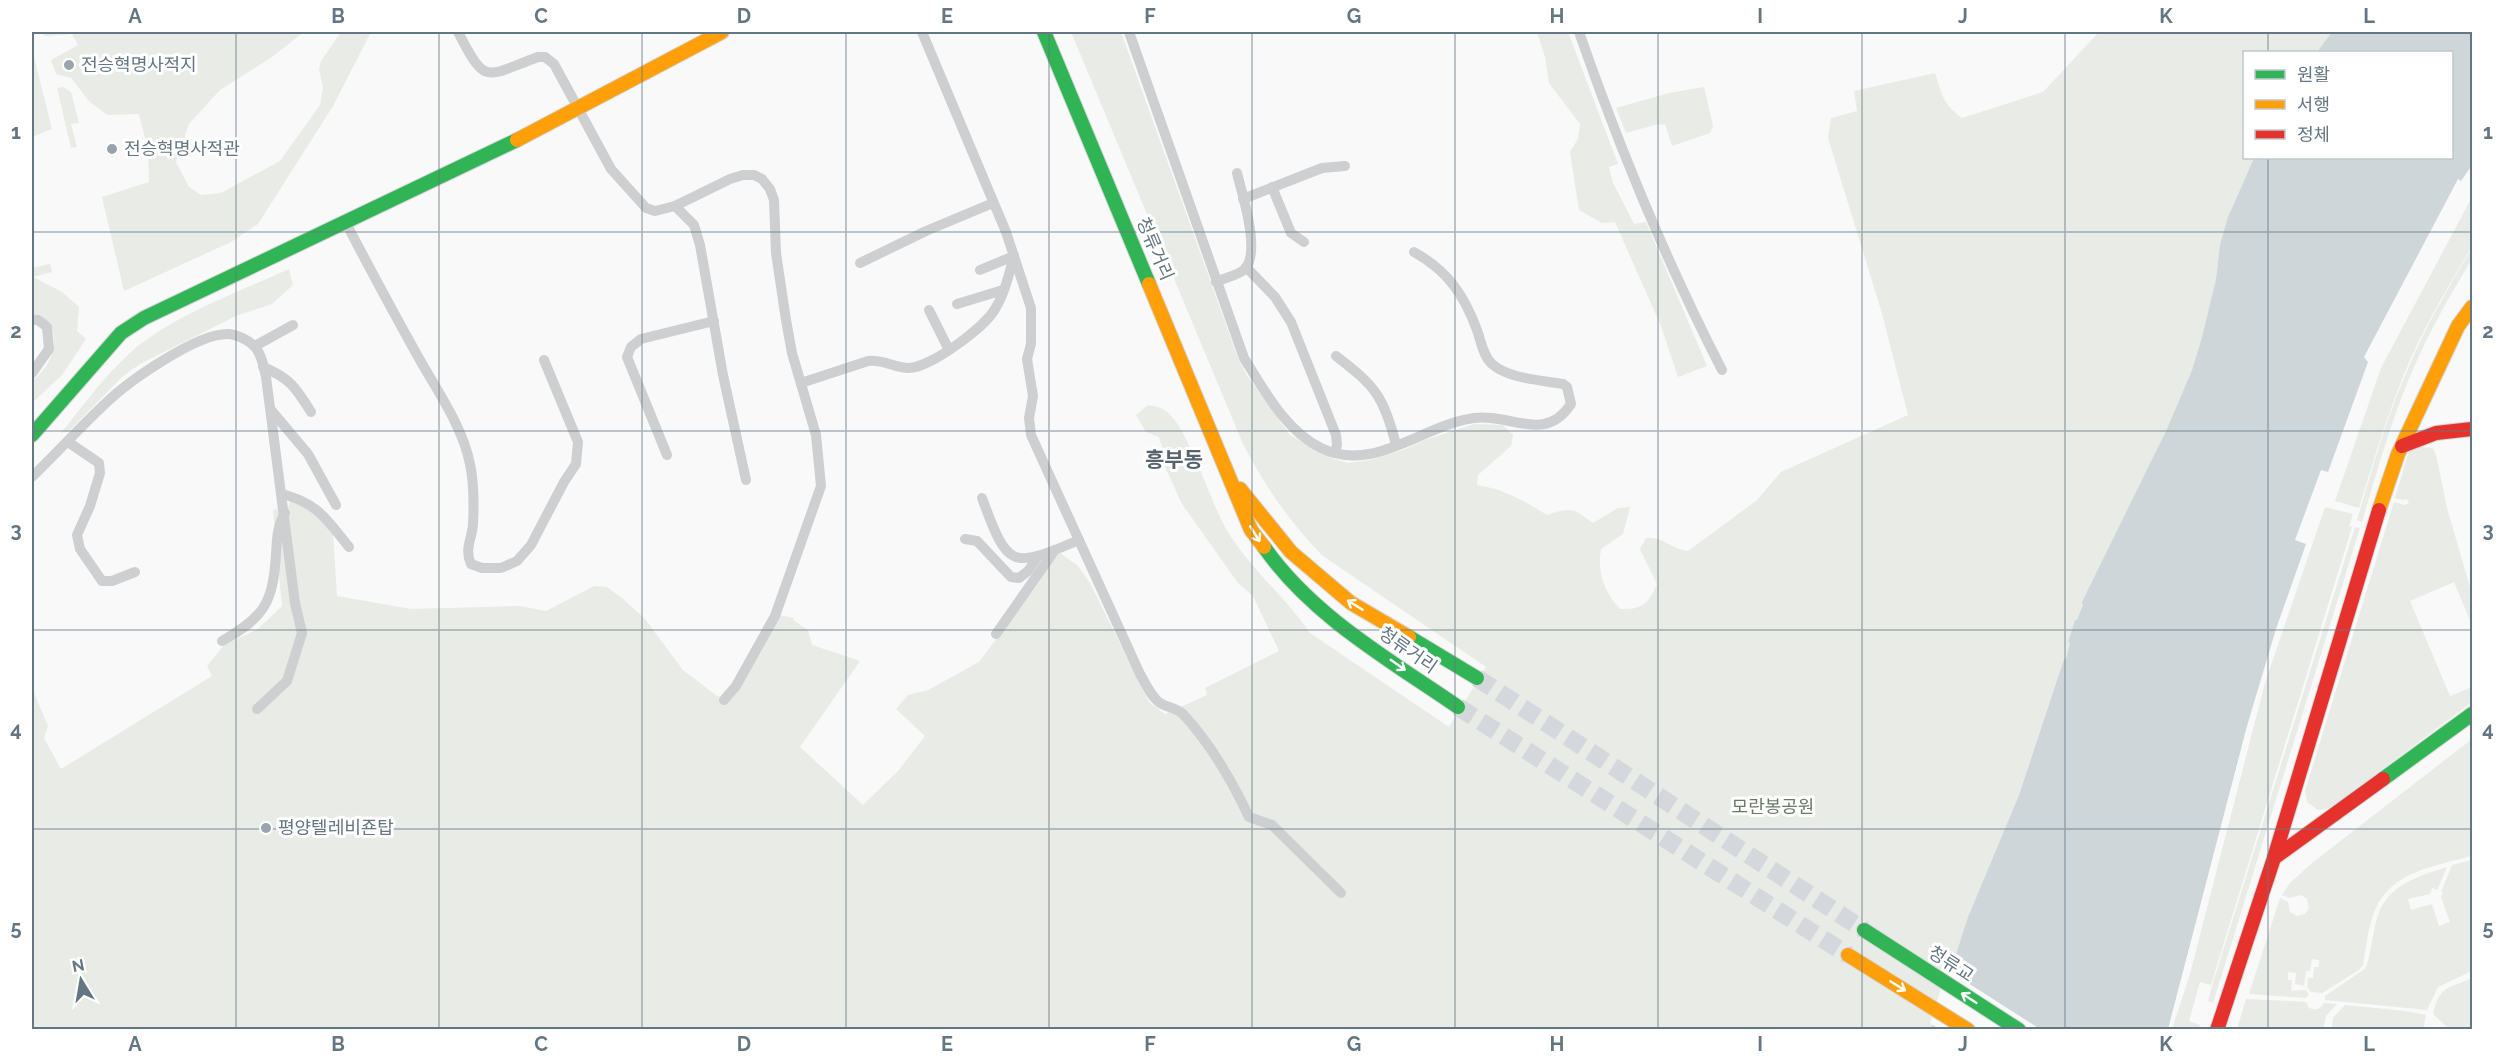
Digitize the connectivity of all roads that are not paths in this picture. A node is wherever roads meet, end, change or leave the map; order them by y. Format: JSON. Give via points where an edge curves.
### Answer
{"nodes":[{"id":1,"x":458,"y":32,"type":"edge"},
{"id":2,"x":722,"y":32,"type":"edge"},
{"id":3,"x":922,"y":32,"type":"edge"},
{"id":4,"x":1044,"y":32,"type":"edge"},
{"id":5,"x":1129,"y":32,"type":"edge"},
{"id":6,"x":1579,"y":32,"type":"edge"},
{"id":7,"x":578,"y":108,"type":"junction"},
{"id":8,"x":1345,"y":166,"type":"dead end"},
{"id":9,"x":1237,"y":172,"type":"dead end"},
{"id":10,"x":1272,"y":187,"type":"junction"},
{"id":11,"x":1243,"y":199,"type":"junction"},
{"id":12,"x":993,"y":203,"type":"junction"},
{"id":13,"x":675,"y":206,"type":"junction"},
{"id":14,"x":346,"y":224,"type":"junction"},
{"id":15,"x":1304,"y":242,"type":"dead end"},
{"id":16,"x":1414,"y":252,"type":"dead end"},
{"id":17,"x":1014,"y":256,"type":"junction"},
{"id":18,"x":860,"y":263,"type":"dead end"},
{"id":19,"x":1246,"y":267,"type":"junction"},
{"id":20,"x":980,"y":270,"type":"dead end"},
{"id":21,"x":1216,"y":282,"type":"junction"},
{"id":22,"x":1003,"y":290,"type":"junction"},
{"id":23,"x":957,"y":304,"type":"dead end"},
{"id":24,"x":2472,"y":307,"type":"edge"},
{"id":25,"x":930,"y":310,"type":"dead end"},
{"id":26,"x":32,"y":320,"type":"edge"},
{"id":27,"x":714,"y":321,"type":"junction"},
{"id":28,"x":293,"y":325,"type":"dead end"},
{"id":29,"x":255,"y":346,"type":"junction"},
{"id":30,"x":949,"y":350,"type":"junction"},
{"id":31,"x":1336,"y":356,"type":"dead end"},
{"id":32,"x":544,"y":360,"type":"dead end"},
{"id":33,"x":263,"y":367,"type":"junction"},
{"id":34,"x":1722,"y":370,"type":"dead end"},
{"id":35,"x":32,"y":373,"type":"edge"},
{"id":36,"x":801,"y":383,"type":"junction"},
{"id":37,"x":271,"y":410,"type":"junction"},
{"id":38,"x":311,"y":412,"type":"dead end"},
{"id":39,"x":2472,"y":429,"type":"edge"},
{"id":40,"x":32,"y":435,"type":"edge"},
{"id":41,"x":68,"y":442,"type":"junction"},
{"id":42,"x":1396,"y":444,"type":"junction"},
{"id":43,"x":2402,"y":446,"type":"junction"},
{"id":44,"x":1335,"y":453,"type":"junction"},
{"id":45,"x":666,"y":455,"type":"dead end"},
{"id":46,"x":32,"y":477,"type":"edge"},
{"id":47,"x":746,"y":480,"type":"dead end"},
{"id":48,"x":1233,"y":481,"type":"junction"},
{"id":49,"x":282,"y":494,"type":"junction"},
{"id":50,"x":982,"y":498,"type":"dead end"},
{"id":51,"x":336,"y":505,"type":"dead end"},
{"id":52,"x":285,"y":512,"type":"junction"},
{"id":53,"x":965,"y":539,"type":"dead end"},
{"id":54,"x":1079,"y":540,"type":"junction"},
{"id":55,"x":349,"y":548,"type":"dead end"},
{"id":56,"x":1055,"y":550,"type":"junction"},
{"id":57,"x":1037,"y":558,"type":"junction"},
{"id":58,"x":135,"y":572,"type":"dead end"},
{"id":59,"x":996,"y":634,"type":"dead end"},
{"id":60,"x":222,"y":641,"type":"dead end"},
{"id":61,"x":1477,"y":678,"type":"tunnel mouth"},
{"id":62,"x":724,"y":700,"type":"dead end"},
{"id":63,"x":1458,"y":707,"type":"tunnel mouth"},
{"id":64,"x":257,"y":708,"type":"dead end"},
{"id":65,"x":2472,"y":714,"type":"edge"},
{"id":66,"x":2274,"y":858,"type":"junction"},
{"id":67,"x":1341,"y":893,"type":"dead end"},
{"id":68,"x":1864,"y":930,"type":"tunnel mouth"},
{"id":69,"x":1848,"y":955,"type":"tunnel mouth"},
{"id":70,"x":1968,"y":1029,"type":"edge"},
{"id":71,"x":2019,"y":1029,"type":"edge"},
{"id":72,"x":2217,"y":1029,"type":"edge"}],
"edges":[{"from":1,"to":7,"type":"street","via":[[475,65],[483,72],[493,73],[545,57],[554,64]]},
{"from":2,"to":7,"type":"main road"},
{"from":3,"to":12,"type":"street"},
{"from":4,"to":48,"type":"main road","name":"청류거리"},
{"from":5,"to":21,"type":"street"},
{"from":6,"to":34,"type":"street","via":[[1626,159],[1694,316]]},
{"from":7,"to":13,"type":"street","via":[[611,169],[646,208],[655,211]]},
{"from":7,"to":14,"type":"main road"},
{"from":8,"to":10,"type":"street","via":[[1322,168]]},
{"from":9,"to":11,"type":"street"},
{"from":10,"to":11,"type":"street"},
{"from":10,"to":15,"type":"street","via":[[1291,233]]},
{"from":11,"to":19,"type":"street","via":[[1252,245]]},
{"from":12,"to":17,"type":"street"},
{"from":12,"to":18,"type":"street"},
{"from":13,"to":27,"type":"street","via":[[694,225]]},
{"from":13,"to":36,"type":"street","via":[[743,175],[754,175],[770,189],[786,320]]},
{"from":14,"to":32,"type":"street","via":[[444,400],[462,440],[473,489],[473,526],[467,554],[471,564],[482,568],[501,568],[517,561],[531,544],[576,464],[578,442]]},
{"from":14,"to":40,"type":"main road","via":[[160,309],[121,333]]},
{"from":16,"to":42,"type":"street","via":[[1449,277],[1468,309],[1490,363],[1516,375],[1563,384],[1570,404],[1557,420],[1549,423],[1475,418],[1441,426]]},
{"from":17,"to":20,"type":"street"},
{"from":17,"to":22,"type":"street"},
{"from":17,"to":54,"type":"street","via":[[1031,308],[1027,359],[1033,396],[1031,435]]},
{"from":19,"to":21,"type":"street"},
{"from":19,"to":44,"type":"street","via":[[1275,297],[1291,322],[1336,435]]},
{"from":21,"to":44,"type":"street","via":[[1244,358],[1266,394],[1303,437]]},
{"from":22,"to":23,"type":"street"},
{"from":22,"to":30,"type":"street","via":[[995,311]]},
{"from":24,"to":43,"type":"main road","via":[[2458,326]]},
{"from":25,"to":30,"type":"street"},
{"from":26,"to":35,"type":"street","via":[[47,327],[49,335],[49,349]]},
{"from":27,"to":45,"type":"street","via":[[641,339],[627,357]]},
{"from":27,"to":47,"type":"street"},
{"from":28,"to":29,"type":"street"},
{"from":29,"to":33,"type":"street"},
{"from":29,"to":41,"type":"street","via":[[226,334],[180,352],[107,401]]},
{"from":30,"to":36,"type":"street","via":[[911,368],[868,361]]},
{"from":31,"to":42,"type":"street","via":[[1379,395]]},
{"from":33,"to":37,"type":"street"},
{"from":33,"to":38,"type":"street","via":[[295,385]]},
{"from":36,"to":62,"type":"street","via":[[816,435],[821,486],[775,616]]},
{"from":37,"to":49,"type":"street"},
{"from":37,"to":51,"type":"street","via":[[308,454]]},
{"from":39,"to":43,"type":"main road","via":[[2424,434]]},
{"from":41,"to":46,"type":"street"},
{"from":41,"to":58,"type":"street","via":[[99,463],[90,506],[76,535],[80,549],[102,581]]},
{"from":42,"to":44,"type":"street","via":[[1367,456]]},
{"from":43,"to":66,"type":"main road","via":[[2385,490]]},
{"from":61,"to":48,"type":"main road","name":"청류거리","one_way":true,"via":[[1351,603],[1317,576],[1291,552]]},
{"from":48,"to":63,"type":"main road","name":"청류거리","one_way":true,"via":[[1251,530],[1277,565],[1338,622]]},
{"from":49,"to":52,"type":"street"},
{"from":49,"to":55,"type":"street","via":[[300,499],[321,512]]},
{"from":50,"to":57,"type":"street","via":[[1004,549],[1021,560]]},
{"from":52,"to":60,"type":"street","via":[[277,527],[272,592],[261,611],[242,630]]},
{"from":52,"to":64,"type":"street","via":[[302,633],[287,681]]},
{"from":53,"to":57,"type":"street","via":[[976,541],[1011,577],[1019,578]]},
{"from":54,"to":56,"type":"street"},
{"from":54,"to":67,"type":"street","via":[[1154,697],[1161,704],[1176,708],[1202,739],[1249,817],[1272,825]]},
{"from":56,"to":57,"type":"street"},
{"from":56,"to":59,"type":"street"},
{"from":65,"to":66,"type":"main road"},
{"from":66,"to":72,"type":"main road"},
{"from":71,"to":68,"type":"main road","name":"청류교","one_way":true},
{"from":69,"to":70,"type":"main road","one_way":true}]}
